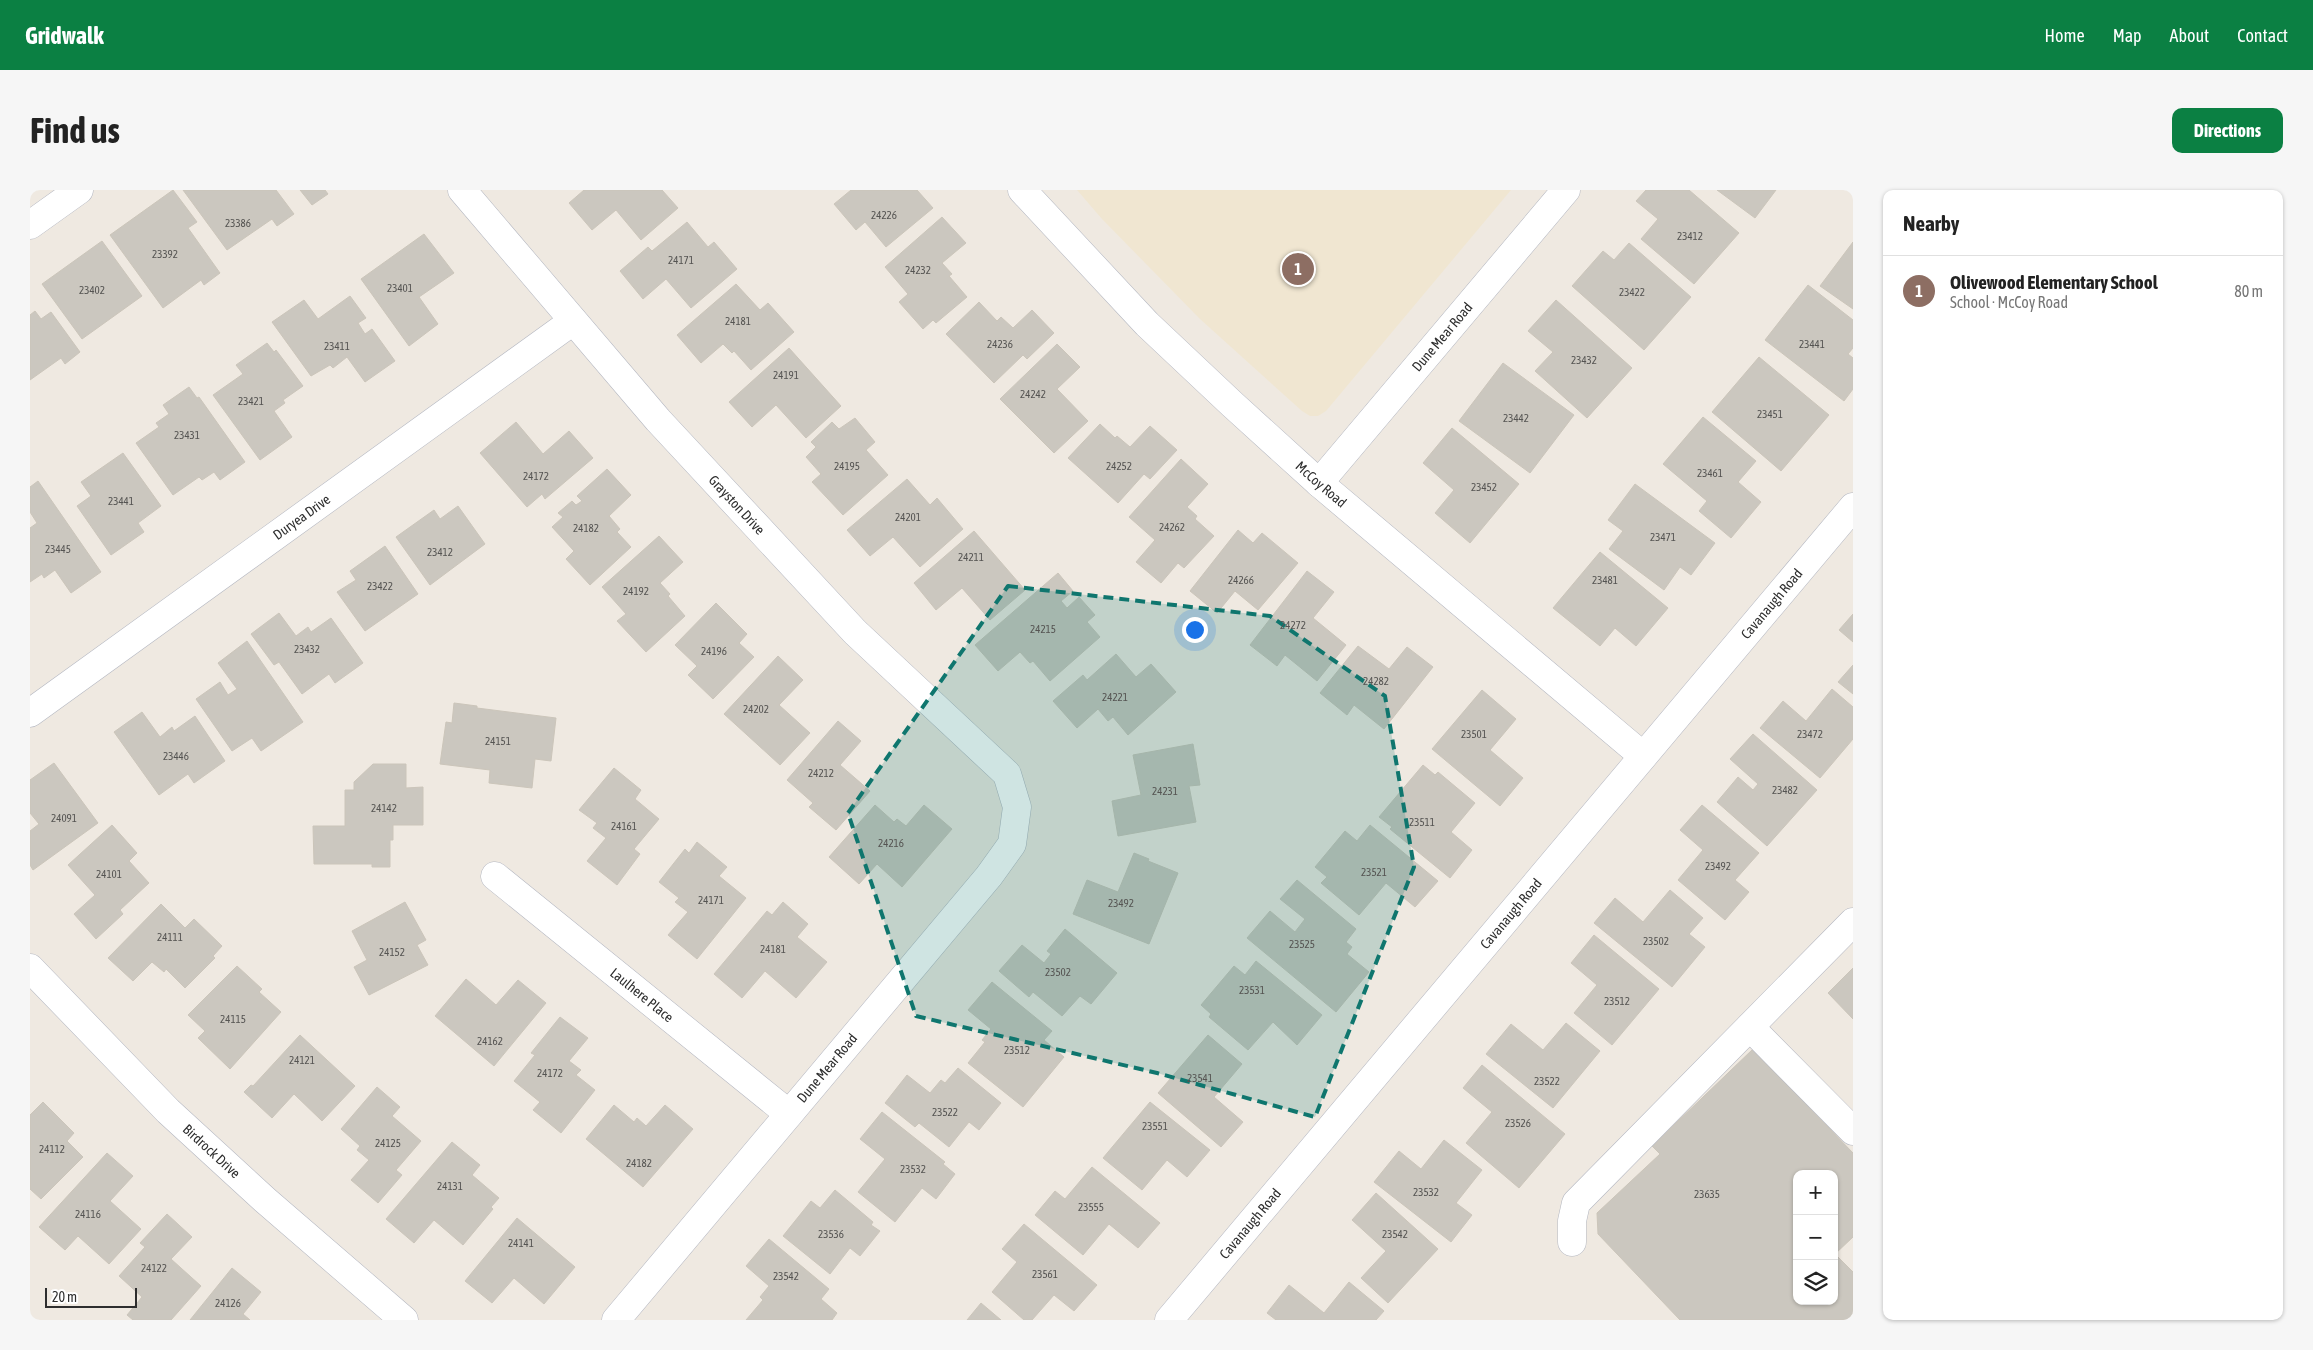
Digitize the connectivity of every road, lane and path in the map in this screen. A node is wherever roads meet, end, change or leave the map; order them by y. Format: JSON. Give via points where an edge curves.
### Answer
{"nodes":[{"id":1,"x":79,"y":190,"type":"edge"},
{"id":2,"x":462,"y":190,"type":"edge"},
{"id":3,"x":1022,"y":190,"type":"edge"},
{"id":4,"x":1566,"y":190,"type":"edge"},
{"id":5,"x":30,"y":226,"type":"edge"},
{"id":6,"x":573,"y":321,"type":"junction"},
{"id":7,"x":1319,"y":483,"type":"junction"},
{"id":8,"x":1853,"y":507,"type":"edge"},
{"id":9,"x":30,"y":713,"type":"edge"},
{"id":10,"x":1643,"y":756,"type":"junction"},
{"id":11,"x":1017,"y":807,"type":"joint"},
{"id":12,"x":495,"y":876,"type":"dead end"},
{"id":13,"x":1853,"y":922,"type":"edge"},
{"id":14,"x":30,"y":968,"type":"edge"},
{"id":15,"x":1750,"y":1027,"type":"junction"},
{"id":16,"x":789,"y":1114,"type":"junction"},
{"id":17,"x":1853,"y":1131,"type":"edge"},
{"id":18,"x":1572,"y":1242,"type":"dead end"},
{"id":19,"x":404,"y":1320,"type":"edge"},
{"id":20,"x":616,"y":1320,"type":"edge"},
{"id":21,"x":1169,"y":1320,"type":"edge"}],
"edges":[{"from":1,"to":5,"type":"street"},
{"from":2,"to":6,"type":"street","name":"Grayston Drive"},
{"from":3,"to":7,"type":"street","name":"McCoy Road","via":[[1147,324]]},
{"from":4,"to":7,"type":"street","name":"Dune Mear Road"},
{"from":6,"to":9,"type":"street","name":"Duryea Drive"},
{"from":6,"to":11,"type":"street","name":"Grayston Drive","via":[[658,420],[855,632],[1008,774]]},
{"from":7,"to":10,"type":"street","name":"McCoy Road"},
{"from":8,"to":10,"type":"street","name":"Cavanaugh Road"},
{"from":10,"to":21,"type":"street","name":"Cavanaugh Road"},
{"from":11,"to":16,"type":"street","name":"Dune Mear Road","via":[[1012,844],[989,876]]},
{"from":12,"to":16,"type":"street","name":"Laulhere Place"},
{"from":13,"to":15,"type":"street"},
{"from":14,"to":19,"type":"street","name":"Birdrock Drive","via":[[168,1111]]},
{"from":15,"to":17,"type":"street"},
{"from":15,"to":18,"type":"street","via":[[1576,1202]]},
{"from":16,"to":20,"type":"street","name":"Dune Mear Road"}]}
